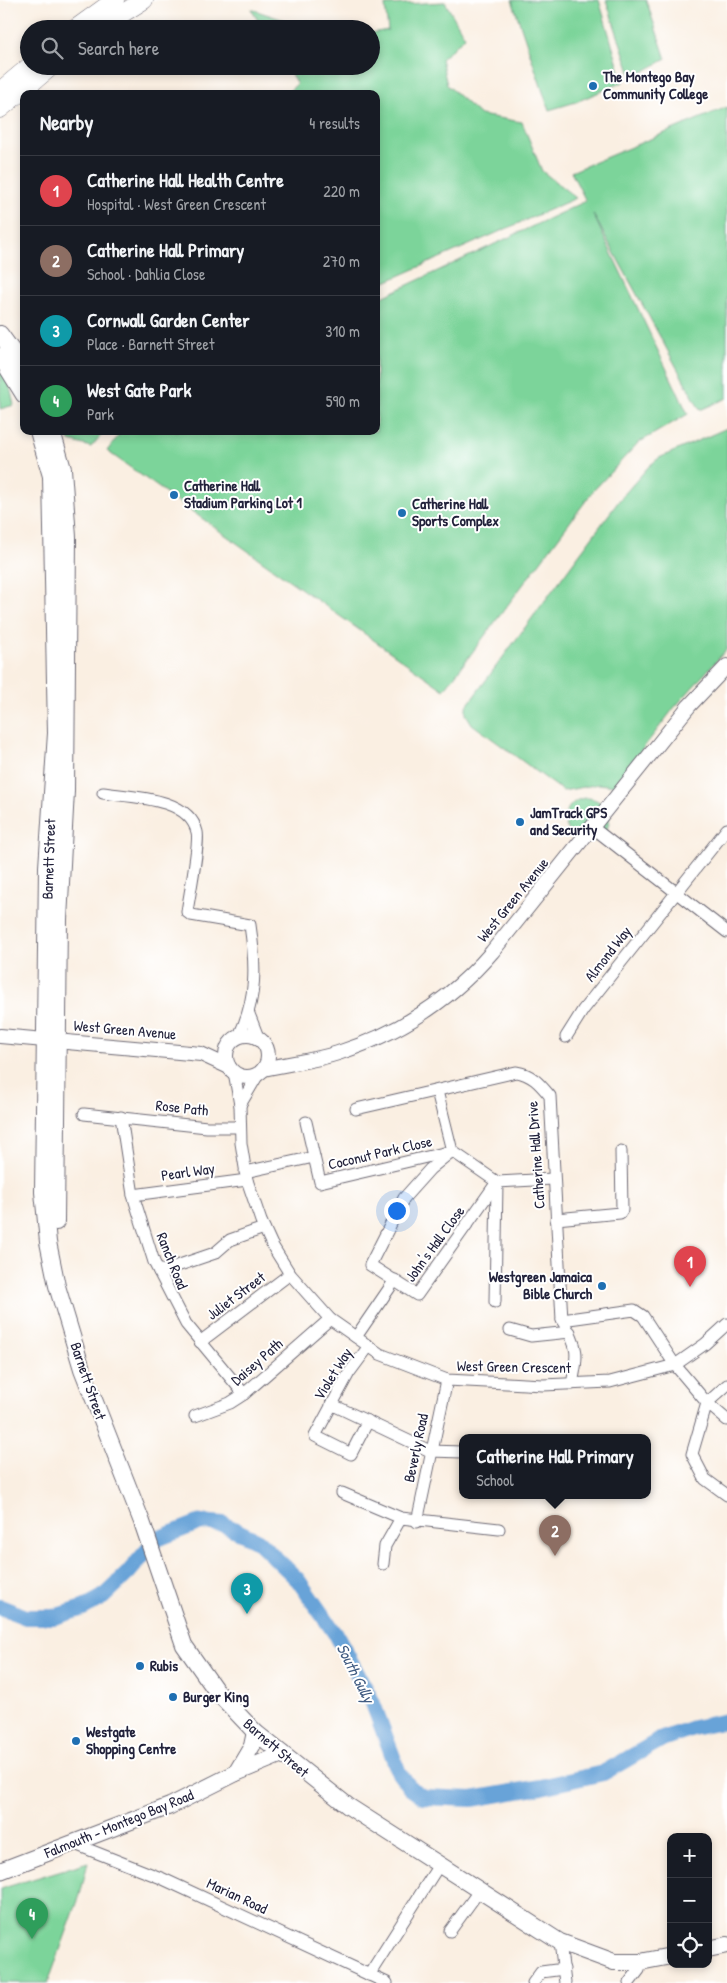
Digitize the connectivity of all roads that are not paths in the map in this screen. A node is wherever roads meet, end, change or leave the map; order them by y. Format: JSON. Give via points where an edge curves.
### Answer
{"nodes":[{"id":1,"x":115,"y":0,"type":"edge"},
{"id":2,"x":144,"y":0,"type":"edge"},
{"id":3,"x":87,"y":20,"type":"edge"},
{"id":4,"x":112,"y":20,"type":"edge"},
{"id":5,"x":20,"y":74,"type":"edge"},
{"id":6,"x":41,"y":75,"type":"edge"},
{"id":7,"x":23,"y":90,"type":"edge"},
{"id":8,"x":0,"y":91,"type":"edge"},
{"id":9,"x":20,"y":92,"type":"edge"},
{"id":10,"x":0,"y":109,"type":"edge"},
{"id":11,"x":0,"y":334,"type":"edge"},
{"id":12,"x":0,"y":356,"type":"edge"},
{"id":13,"x":20,"y":362,"type":"edge"},
{"id":14,"x":20,"y":388,"type":"edge"},
{"id":15,"x":39,"y":435,"type":"edge"},
{"id":16,"x":53,"y":435,"type":"edge"},
{"id":17,"x":727,"y":666,"type":"edge"},
{"id":18,"x":103,"y":793,"type":"dead end"},
{"id":19,"x":592,"y":827,"type":"junction"},
{"id":20,"x":727,"y":829,"type":"edge"},
{"id":21,"x":677,"y":892,"type":"junction"},
{"id":22,"x":727,"y":932,"type":"edge"},
{"id":23,"x":249,"y":1014,"type":"junction"},
{"id":24,"x":0,"y":1036,"type":"edge"},
{"id":25,"x":566,"y":1037,"type":"dead end"},
{"id":26,"x":235,"y":1039,"type":"junction"},
{"id":27,"x":52,"y":1040,"type":"junction"},
{"id":28,"x":262,"y":1041,"type":"junction"},
{"id":29,"x":202,"y":1054,"type":"junction"},
{"id":30,"x":293,"y":1062,"type":"junction"},
{"id":31,"x":232,"y":1070,"type":"junction"},
{"id":32,"x":262,"y":1071,"type":"junction"},
{"id":33,"x":437,"y":1091,"type":"junction"},
{"id":34,"x":240,"y":1105,"type":"junction"},
{"id":35,"x":356,"y":1109,"type":"dead end"},
{"id":36,"x":84,"y":1114,"type":"dead end"},
{"id":37,"x":121,"y":1117,"type":"junction"},
{"id":38,"x":306,"y":1122,"type":"dead end"},
{"id":39,"x":239,"y":1127,"type":"junction"},
{"id":40,"x":452,"y":1151,"type":"junction"},
{"id":41,"x":621,"y":1151,"type":"dead end"},
{"id":42,"x":314,"y":1156,"type":"junction"},
{"id":43,"x":246,"y":1176,"type":"junction"},
{"id":44,"x":552,"y":1179,"type":"junction"},
{"id":45,"x":497,"y":1182,"type":"junction"},
{"id":46,"x":133,"y":1195,"type":"junction"},
{"id":47,"x":556,"y":1219,"type":"junction"},
{"id":48,"x":264,"y":1228,"type":"junction"},
{"id":49,"x":159,"y":1272,"type":"junction"},
{"id":50,"x":290,"y":1274,"type":"junction"},
{"id":51,"x":395,"y":1280,"type":"junction"},
{"id":52,"x":495,"y":1302,"type":"dead end"},
{"id":53,"x":330,"y":1319,"type":"junction"},
{"id":54,"x":562,"y":1320,"type":"junction"},
{"id":55,"x":727,"y":1324,"type":"edge"},
{"id":56,"x":510,"y":1330,"type":"dead end"},
{"id":57,"x":570,"y":1332,"type":"junction"},
{"id":58,"x":356,"y":1337,"type":"junction"},
{"id":59,"x":200,"y":1342,"type":"junction"},
{"id":60,"x":368,"y":1346,"type":"junction"},
{"id":61,"x":674,"y":1365,"type":"junction"},
{"id":62,"x":447,"y":1380,"type":"junction"},
{"id":63,"x":572,"y":1384,"type":"junction"},
{"id":64,"x":727,"y":1385,"type":"edge"},
{"id":65,"x":244,"y":1394,"type":"junction"},
{"id":66,"x":707,"y":1403,"type":"junction"},
{"id":67,"x":331,"y":1404,"type":"junction"},
{"id":68,"x":196,"y":1416,"type":"dead end"},
{"id":69,"x":727,"y":1420,"type":"edge"},
{"id":70,"x":368,"y":1421,"type":"junction"},
{"id":71,"x":430,"y":1451,"type":"junction"},
{"id":72,"x":459,"y":1452,"type":"edge"},
{"id":73,"x":342,"y":1492,"type":"dead end"},
{"id":74,"x":727,"y":1495,"type":"edge"},
{"id":75,"x":400,"y":1518,"type":"junction"},
{"id":76,"x":416,"y":1522,"type":"junction"},
{"id":77,"x":499,"y":1529,"type":"dead end"},
{"id":78,"x":383,"y":1564,"type":"dead end"},
{"id":79,"x":255,"y":1732,"type":"junction"},
{"id":80,"x":282,"y":1754,"type":"junction"},
{"id":81,"x":236,"y":1773,"type":"junction"},
{"id":82,"x":72,"y":1843,"type":"junction"},
{"id":83,"x":439,"y":1865,"type":"junction"},
{"id":84,"x":0,"y":1871,"type":"edge"},
{"id":85,"x":479,"y":1891,"type":"junction"},
{"id":86,"x":450,"y":1931,"type":"dead end"},
{"id":87,"x":560,"y":1942,"type":"junction"},
{"id":88,"x":727,"y":1945,"type":"edge"},
{"id":89,"x":712,"y":1947,"type":"edge"},
{"id":90,"x":667,"y":1957,"type":"edge"},
{"id":91,"x":640,"y":1962,"type":"junction"},
{"id":92,"x":564,"y":1969,"type":"junction"},
{"id":93,"x":369,"y":1975,"type":"junction"},
{"id":94,"x":387,"y":1983,"type":"edge"},
{"id":95,"x":533,"y":1983,"type":"edge"},
{"id":96,"x":565,"y":1983,"type":"edge"},
{"id":97,"x":629,"y":1983,"type":"edge"}],
"edges":[{"from":1,"to":3,"type":"main road"},
{"from":2,"to":4,"type":"main road"},
{"from":5,"to":8,"type":"main road"},
{"from":6,"to":7,"type":"main road"},
{"from":9,"to":10,"type":"main road"},
{"from":11,"to":13,"type":"main road"},
{"from":12,"to":14,"type":"main road"},
{"from":15,"to":27,"type":"main road","name":"Barnett Street","via":[[50,476],[54,583],[56,733],[47,867]]},
{"from":16,"to":27,"type":"main road","name":"Barnett Street","via":[[63,470],[68,537],[66,791]]},
{"from":17,"to":19,"type":"street","name":"West Green Avenue","via":[[689,706]]},
{"from":18,"to":23,"type":"street","via":[[163,801],[182,811],[192,821],[197,833],[187,912],[250,925],[254,987]]},
{"from":19,"to":21,"type":"street"},
{"from":19,"to":30,"type":"street","name":"West Green Avenue","via":[[492,952],[448,997],[397,1029],[340,1053]]},
{"from":20,"to":21,"type":"street","name":"Almond Way"},
{"from":21,"to":22,"type":"street"},
{"from":21,"to":25,"type":"street","name":"Almond Way","via":[[583,1010]]},
{"from":23,"to":26,"type":"street"},
{"from":23,"to":28,"type":"street"},
{"from":24,"to":27,"type":"street","name":"West Green Avenue"},
{"from":26,"to":28,"type":"street","via":[[248,1034]]},
{"from":26,"to":29,"type":"street","name":"West Green Avenue"},
{"from":26,"to":31,"type":"street","via":[[226,1054]]},
{"from":27,"to":29,"type":"street","name":"West Green Avenue"},
{"from":27,"to":79,"type":"main road","name":"Barnett Street","via":[[42,1192],[57,1286],[82,1369],[142,1522],[184,1645],[217,1692]]},
{"from":28,"to":30,"type":"street"},
{"from":28,"to":32,"type":"street","via":[[269,1057]]},
{"from":29,"to":31,"type":"street","name":"West Green Avenue"},
{"from":30,"to":32,"type":"street","name":"West Green Avenue"},
{"from":31,"to":32,"type":"street","via":[[246,1077]]},
{"from":31,"to":34,"type":"street","name":"West Green Crescent"},
{"from":32,"to":34,"type":"street","name":"West Green Crescent"},
{"from":33,"to":35,"type":"street","name":"Catherine Hall Drive"},
{"from":33,"to":40,"type":"street"},
{"from":33,"to":44,"type":"street","name":"Catherine Hall Drive","via":[[516,1072],[526,1073],[539,1082],[550,1096]]},
{"from":34,"to":39,"type":"street","name":"West Green Crescent"},
{"from":36,"to":37,"type":"street","name":"Rose Path"},
{"from":37,"to":39,"type":"street","name":"Rose Path","via":[[207,1127]]},
{"from":37,"to":46,"type":"street","name":"Ranch Road"},
{"from":38,"to":42,"type":"street"},
{"from":39,"to":43,"type":"street","name":"West Green Crescent"},
{"from":40,"to":42,"type":"street","name":"Coconut Park Close","via":[[320,1182]]},
{"from":40,"to":45,"type":"street"},
{"from":40,"to":51,"type":"street","name":"Coconut Park Close","via":[[430,1169],[404,1198],[370,1265]]},
{"from":41,"to":47,"type":"street","via":[[620,1213]]},
{"from":42,"to":43,"type":"street","name":"Pearl Way"},
{"from":43,"to":46,"type":"street","name":"Pearl Way"},
{"from":43,"to":48,"type":"street","name":"West Green Crescent"},
{"from":44,"to":45,"type":"street"},
{"from":44,"to":47,"type":"street","name":"Catherine Hall Drive"},
{"from":45,"to":51,"type":"street","name":"John's Hall Close","via":[[417,1295]]},
{"from":45,"to":52,"type":"street"},
{"from":46,"to":49,"type":"street","name":"Ranch Road"},
{"from":47,"to":54,"type":"street","name":"Catherine Hall Drive"},
{"from":48,"to":49,"type":"street","via":[[230,1240],[215,1253]]},
{"from":48,"to":50,"type":"street","name":"West Green Crescent"},
{"from":49,"to":59,"type":"street","name":"Ranch Road","via":[[186,1324]]},
{"from":50,"to":53,"type":"street","name":"West Green Crescent"},
{"from":50,"to":59,"type":"street","name":"Juliet Street"},
{"from":51,"to":58,"type":"street","name":"John's Hall Close"},
{"from":53,"to":58,"type":"street","name":"West Green Crescent"},
{"from":53,"to":65,"type":"street","name":"Daisey Path"},
{"from":54,"to":57,"type":"street"},
{"from":54,"to":61,"type":"street","via":[[634,1310],[643,1316]]},
{"from":55,"to":61,"type":"street","name":"West Green Crescent","via":[[706,1344]]},
{"from":56,"to":57,"type":"street","via":[[531,1336]]},
{"from":57,"to":63,"type":"street","via":[[575,1340],[577,1358]]},
{"from":58,"to":60,"type":"street","name":"West Green Crescent"},
{"from":59,"to":65,"type":"street","name":"Ranch Road"},
{"from":60,"to":62,"type":"street","name":"West Green Crescent","via":[[380,1354]]},
{"from":60,"to":67,"type":"street","name":"Violet Way"},
{"from":61,"to":63,"type":"street","name":"West Green Crescent","via":[[610,1382]]},
{"from":61,"to":66,"type":"street"},
{"from":62,"to":63,"type":"street","name":"West Green Crescent"},
{"from":62,"to":71,"type":"street","name":"Beverly Road"},
{"from":64,"to":66,"type":"street"},
{"from":65,"to":68,"type":"street","name":"Daisey Path"},
{"from":66,"to":69,"type":"street"},
{"from":66,"to":74,"type":"street","via":[[692,1454],[704,1479]]},
{"from":67,"to":70,"type":"street"},
{"from":67,"to":70,"type":"street","name":"Violet Way","via":[[315,1436],[350,1454]]},
{"from":70,"to":71,"type":"street"},
{"from":71,"to":72,"type":"street"},
{"from":71,"to":76,"type":"street","name":"Beverly Road"},
{"from":73,"to":75,"type":"street"},
{"from":75,"to":76,"type":"street"},
{"from":75,"to":78,"type":"street","via":[[385,1546]]},
{"from":76,"to":77,"type":"street"},
{"from":79,"to":80,"type":"main road","name":"Barnett Street"},
{"from":79,"to":81,"type":"main road","via":[[252,1746]]},
{"from":80,"to":81,"type":"main road","name":"Falmouth - Montego Bay Road"},
{"from":80,"to":83,"type":"main road","name":"Barnett Street","via":[[348,1806]]},
{"from":81,"to":82,"type":"main road","name":"Falmouth - Montego Bay Road","via":[[170,1806]]},
{"from":82,"to":84,"type":"main road","name":"Falmouth - Montego Bay Road"},
{"from":82,"to":93,"type":"street","name":"Marian Road","via":[[161,1878]]},
{"from":83,"to":85,"type":"main road","name":"Barnett Street"},
{"from":83,"to":93,"type":"street"},
{"from":85,"to":86,"type":"street"},
{"from":85,"to":87,"type":"main road","name":"Barnett Street"},
{"from":87,"to":91,"type":"main road","name":"Barnett Street","via":[[614,1962]]},
{"from":87,"to":92,"type":"street"},
{"from":88,"to":89,"type":"main road"},
{"from":90,"to":91,"type":"main road","name":"Barnett Street"},
{"from":91,"to":97,"type":"street"},
{"from":92,"to":95,"type":"street","via":[[541,1972]]},
{"from":92,"to":96,"type":"street"},
{"from":93,"to":94,"type":"street","name":"Marian Road"}]}
